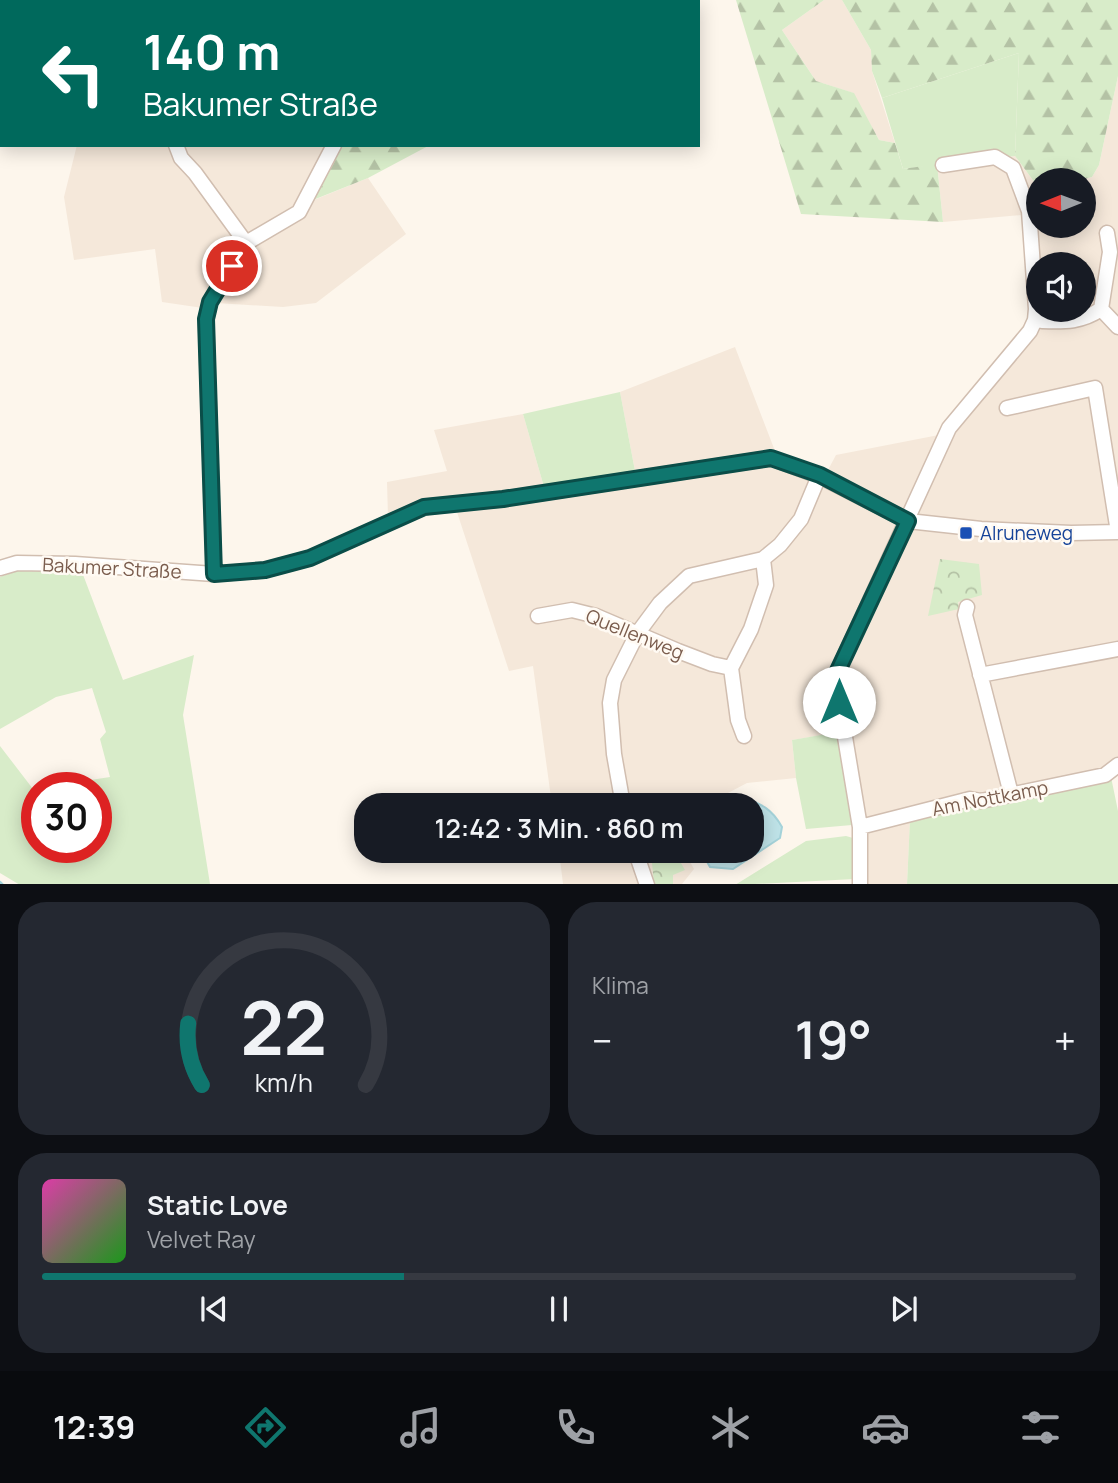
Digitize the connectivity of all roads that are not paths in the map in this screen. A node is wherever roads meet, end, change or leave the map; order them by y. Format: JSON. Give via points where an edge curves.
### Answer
{"nodes":[{"id":1,"x":177,"y":147,"type":"edge"},
{"id":2,"x":333,"y":147,"type":"edge"},
{"id":3,"x":943,"y":165,"type":"dead end"},
{"id":4,"x":1107,"y":233,"type":"dead end"},
{"id":5,"x":246,"y":243,"type":"junction"},
{"id":6,"x":1101,"y":309,"type":"junction"},
{"id":7,"x":1096,"y":312,"type":"edge"},
{"id":8,"x":1118,"y":327,"type":"edge"},
{"id":9,"x":1007,"y":408,"type":"dead end"},
{"id":10,"x":820,"y":475,"type":"junction"},
{"id":11,"x":908,"y":521,"type":"junction"},
{"id":12,"x":1118,"y":532,"type":"edge"},
{"id":13,"x":763,"y":559,"type":"junction"},
{"id":14,"x":0,"y":568,"type":"edge"},
{"id":15,"x":214,"y":574,"type":"junction"},
{"id":16,"x":967,"y":607,"type":"dead end"},
{"id":17,"x":538,"y":616,"type":"dead end"},
{"id":18,"x":637,"y":634,"type":"junction"},
{"id":19,"x":1118,"y":649,"type":"edge"},
{"id":20,"x":731,"y":668,"type":"junction"},
{"id":21,"x":980,"y":675,"type":"junction"},
{"id":22,"x":744,"y":736,"type":"dead end"},
{"id":23,"x":1118,"y":765,"type":"edge"},
{"id":24,"x":620,"y":793,"type":"edge"},
{"id":25,"x":1011,"y":794,"type":"junction"},
{"id":26,"x":860,"y":827,"type":"junction"},
{"id":27,"x":640,"y":863,"type":"edge"},
{"id":28,"x":647,"y":884,"type":"edge"},
{"id":29,"x":860,"y":884,"type":"edge"}],
"edges":[{"from":1,"to":5,"type":"street"},
{"from":2,"to":5,"type":"street","via":[[299,212]]},
{"from":3,"to":11,"type":"street","via":[[995,157],[1013,168],[1029,211],[1036,309],[1030,331],[949,428]]},
{"from":4,"to":6,"type":"street","via":[[1110,252]]},
{"from":5,"to":15,"type":"street","via":[[210,302],[206,319]]},
{"from":6,"to":7,"type":"street"},
{"from":6,"to":8,"type":"street"},
{"from":9,"to":12,"type":"street","name":"Bakumer Straße","via":[[1095,388]]},
{"from":10,"to":11,"type":"street","name":"Bakumer Straße"},
{"from":10,"to":13,"type":"street","via":[[801,519]]},
{"from":10,"to":15,"type":"street","name":"Bakumer Straße","via":[[771,458],[424,507],[310,558],[265,570]]},
{"from":11,"to":12,"type":"street","name":"Bakumer Straße","via":[[981,529]]},
{"from":11,"to":26,"type":"street","via":[[835,677]]},
{"from":13,"to":18,"type":"street","via":[[689,576],[660,603]]},
{"from":13,"to":20,"type":"street","via":[[766,585]]},
{"from":14,"to":15,"type":"street","name":"Bakumer Straße","via":[[17,563],[75,564]]},
{"from":16,"to":21,"type":"street"},
{"from":17,"to":18,"type":"street","name":"Quellenweg","via":[[572,610]]},
{"from":18,"to":20,"type":"street","name":"Quellenweg"},
{"from":18,"to":24,"type":"street","via":[[614,680],[610,703]]},
{"from":19,"to":21,"type":"street"},
{"from":20,"to":22,"type":"street"},
{"from":21,"to":25,"type":"street"},
{"from":23,"to":25,"type":"street","name":"Am Nottkamp","via":[[1105,775]]},
{"from":25,"to":26,"type":"street","name":"Am Nottkamp","via":[[970,799]]},
{"from":26,"to":29,"type":"street"},
{"from":27,"to":28,"type":"street"}]}
